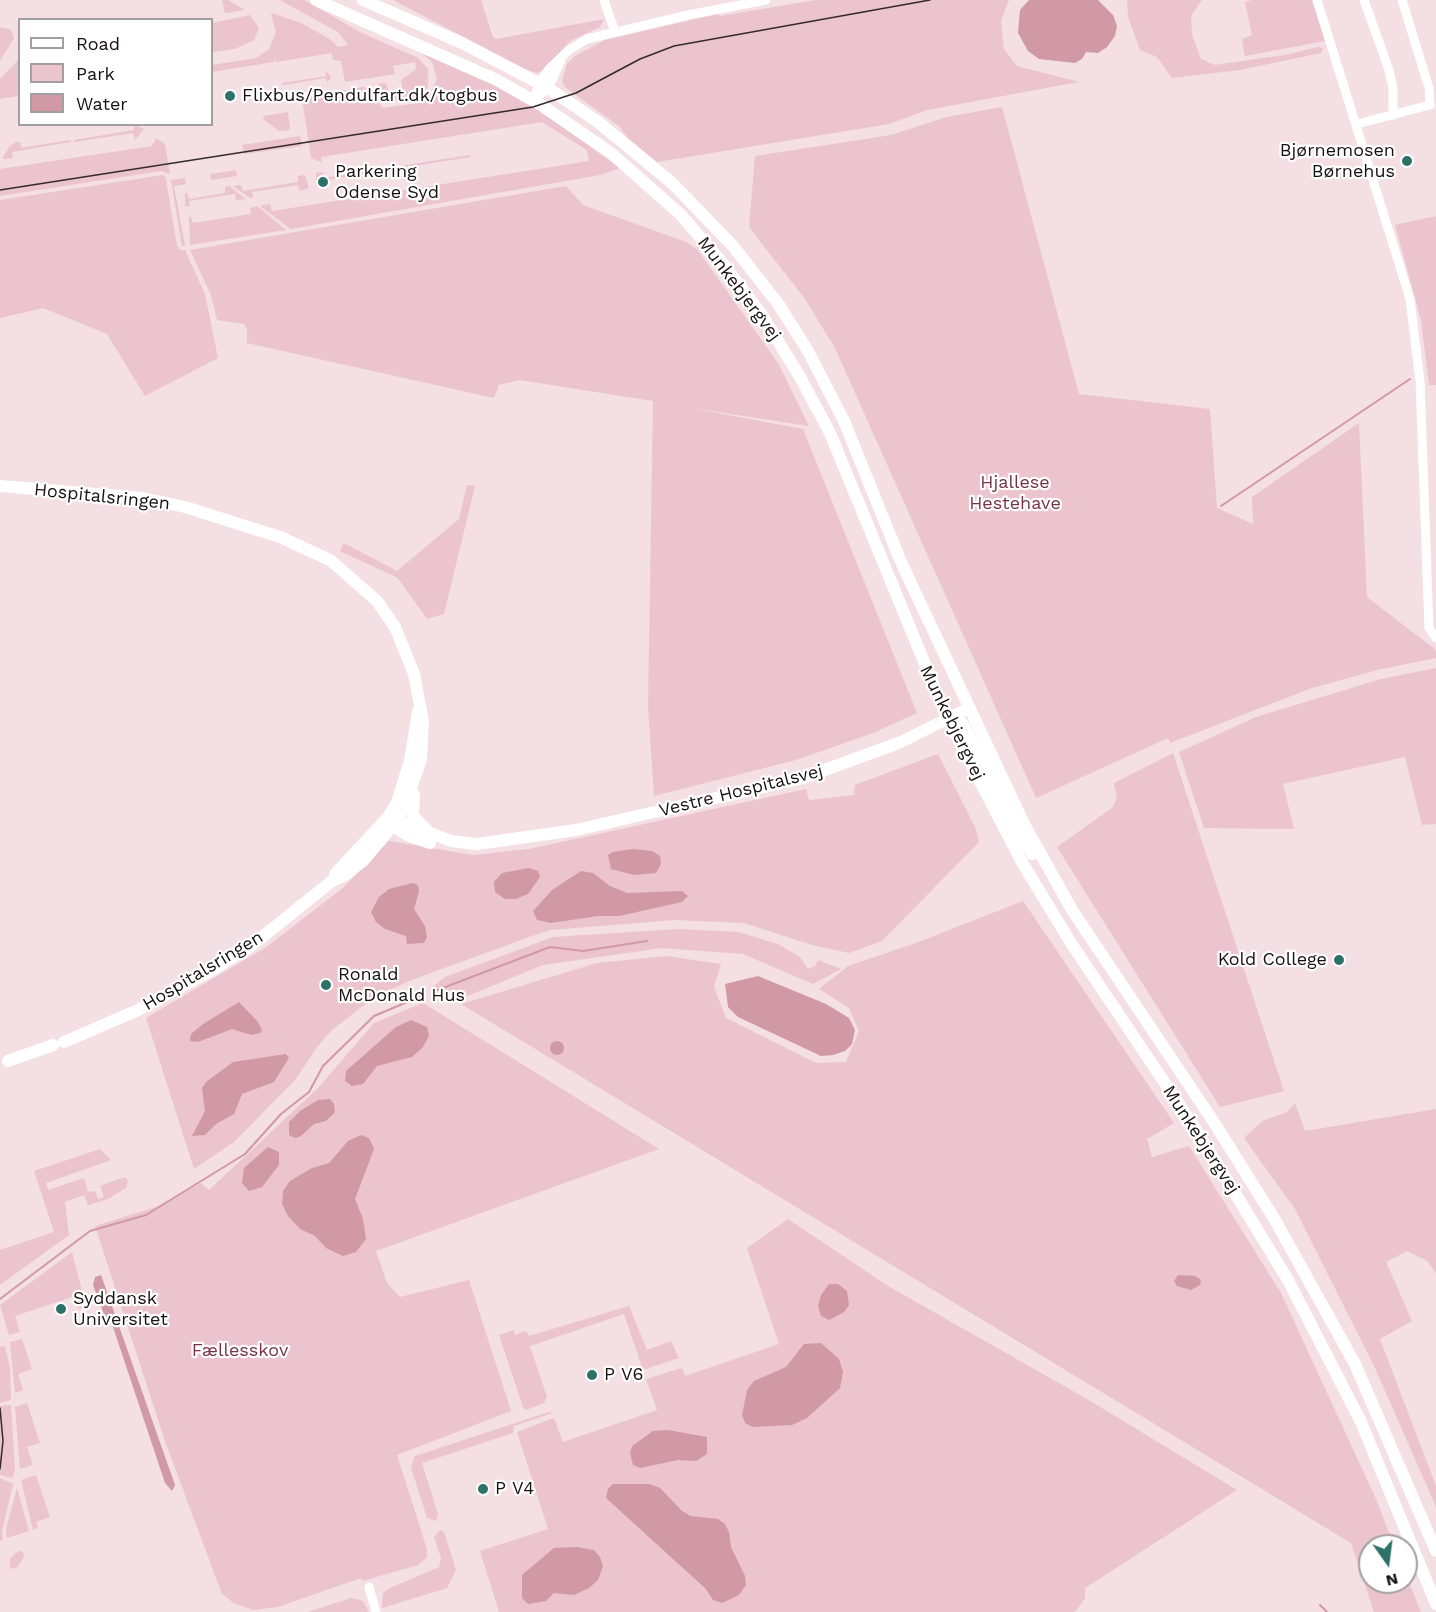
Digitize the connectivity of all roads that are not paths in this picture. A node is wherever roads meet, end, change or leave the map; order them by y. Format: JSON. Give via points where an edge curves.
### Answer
{"nodes":[{"id":1,"x":316,"y":0,"type":"edge"},
{"id":2,"x":363,"y":0,"type":"edge"},
{"id":3,"x":604,"y":0,"type":"edge"},
{"id":4,"x":766,"y":0,"type":"edge"},
{"id":5,"x":1317,"y":0,"type":"edge"},
{"id":6,"x":1364,"y":0,"type":"edge"},
{"id":7,"x":1402,"y":0,"type":"edge"},
{"id":8,"x":615,"y":32,"type":"junction"},
{"id":9,"x":544,"y":86,"type":"junction"},
{"id":10,"x":534,"y":100,"type":"junction"},
{"id":11,"x":1393,"y":114,"type":"junction"},
{"id":12,"x":1357,"y":124,"type":"junction"},
{"id":13,"x":3,"y":487,"type":"edge"},
{"id":14,"x":1431,"y":512,"type":"edge"},
{"id":15,"x":1436,"y":638,"type":"edge"},
{"id":16,"x":419,"y":707,"type":"junction"},
{"id":17,"x":969,"y":708,"type":"junction"},
{"id":18,"x":948,"y":720,"type":"junction"},
{"id":19,"x":418,"y":770,"type":"junction"},
{"id":20,"x":391,"y":823,"type":"junction"},
{"id":21,"x":503,"y":842,"type":"junction"},
{"id":22,"x":1091,"y":940,"type":"junction"},
{"id":23,"x":9,"y":1061,"type":"dead end"},
{"id":24,"x":1436,"y":1551,"type":"edge"},
{"id":25,"x":369,"y":1587,"type":"dead end"},
{"id":26,"x":1436,"y":1604,"type":"edge"},
{"id":27,"x":376,"y":1612,"type":"edge"}],
"edges":[{"from":1,"to":10,"type":"street","name":"Munkebjergvej","via":[[474,68]]},
{"from":2,"to":9,"type":"street","name":"Munkebjergvej","via":[[462,43]]},
{"from":3,"to":8,"type":"street"},
{"from":4,"to":8,"type":"street"},
{"from":5,"to":12,"type":"street"},
{"from":6,"to":11,"type":"street","via":[[1389,70]]},
{"from":7,"to":11,"type":"street","via":[[1429,88],[1430,105]]},
{"from":8,"to":9,"type":"street","via":[[587,39],[562,57]]},
{"from":9,"to":10,"type":"street"},
{"from":9,"to":17,"type":"street","name":"Munkebjergvej","via":[[598,122],[671,182],[733,246],[778,305],[808,351],[844,422],[901,562]]},
{"from":10,"to":18,"type":"street","name":"Munkebjergvej","via":[[611,153],[680,214],[762,315],[830,433]]},
{"from":11,"to":12,"type":"street"},
{"from":12,"to":14,"type":"street","via":[[1410,299]]},
{"from":13,"to":16,"type":"street","name":"Hospitalsringen","via":[[143,498],[185,507],[280,537],[330,561],[377,601],[395,627],[414,674]]},
{"from":14,"to":15,"type":"street","via":[[1429,628]]},
{"from":16,"to":19,"type":"street","name":"Hospitalsringen","via":[[424,737]]},
{"from":16,"to":20,"type":"street","name":"Hospitalsringen"},
{"from":17,"to":18,"type":"street","name":"Vestre Hospitalsvej"},
{"from":17,"to":22,"type":"street","name":"Munkebjergvej","via":[[1024,824]]},
{"from":18,"to":21,"type":"street","name":"Vestre Hospitalsvej","via":[[803,777],[576,830]]},
{"from":18,"to":22,"type":"street","via":[[963,724],[1022,838],[1075,927]]},
{"from":18,"to":26,"type":"street","name":"Munkebjergvej","via":[[1023,864],[1236,1192],[1288,1280],[1361,1422]]},
{"from":19,"to":20,"type":"street","name":"Hospitalsringen"},
{"from":19,"to":21,"type":"street","via":[[411,808],[417,823],[451,836]]},
{"from":20,"to":21,"type":"street","name":"Vestre Hospitalsvej","via":[[451,841]]},
{"from":20,"to":23,"type":"street","name":"Hospitalsringen","via":[[364,860],[251,946],[136,1011]]},
{"from":22,"to":24,"type":"street","name":"Munkebjergvej","via":[[1275,1220],[1355,1364]]},
{"from":25,"to":27,"type":"street"}]}
